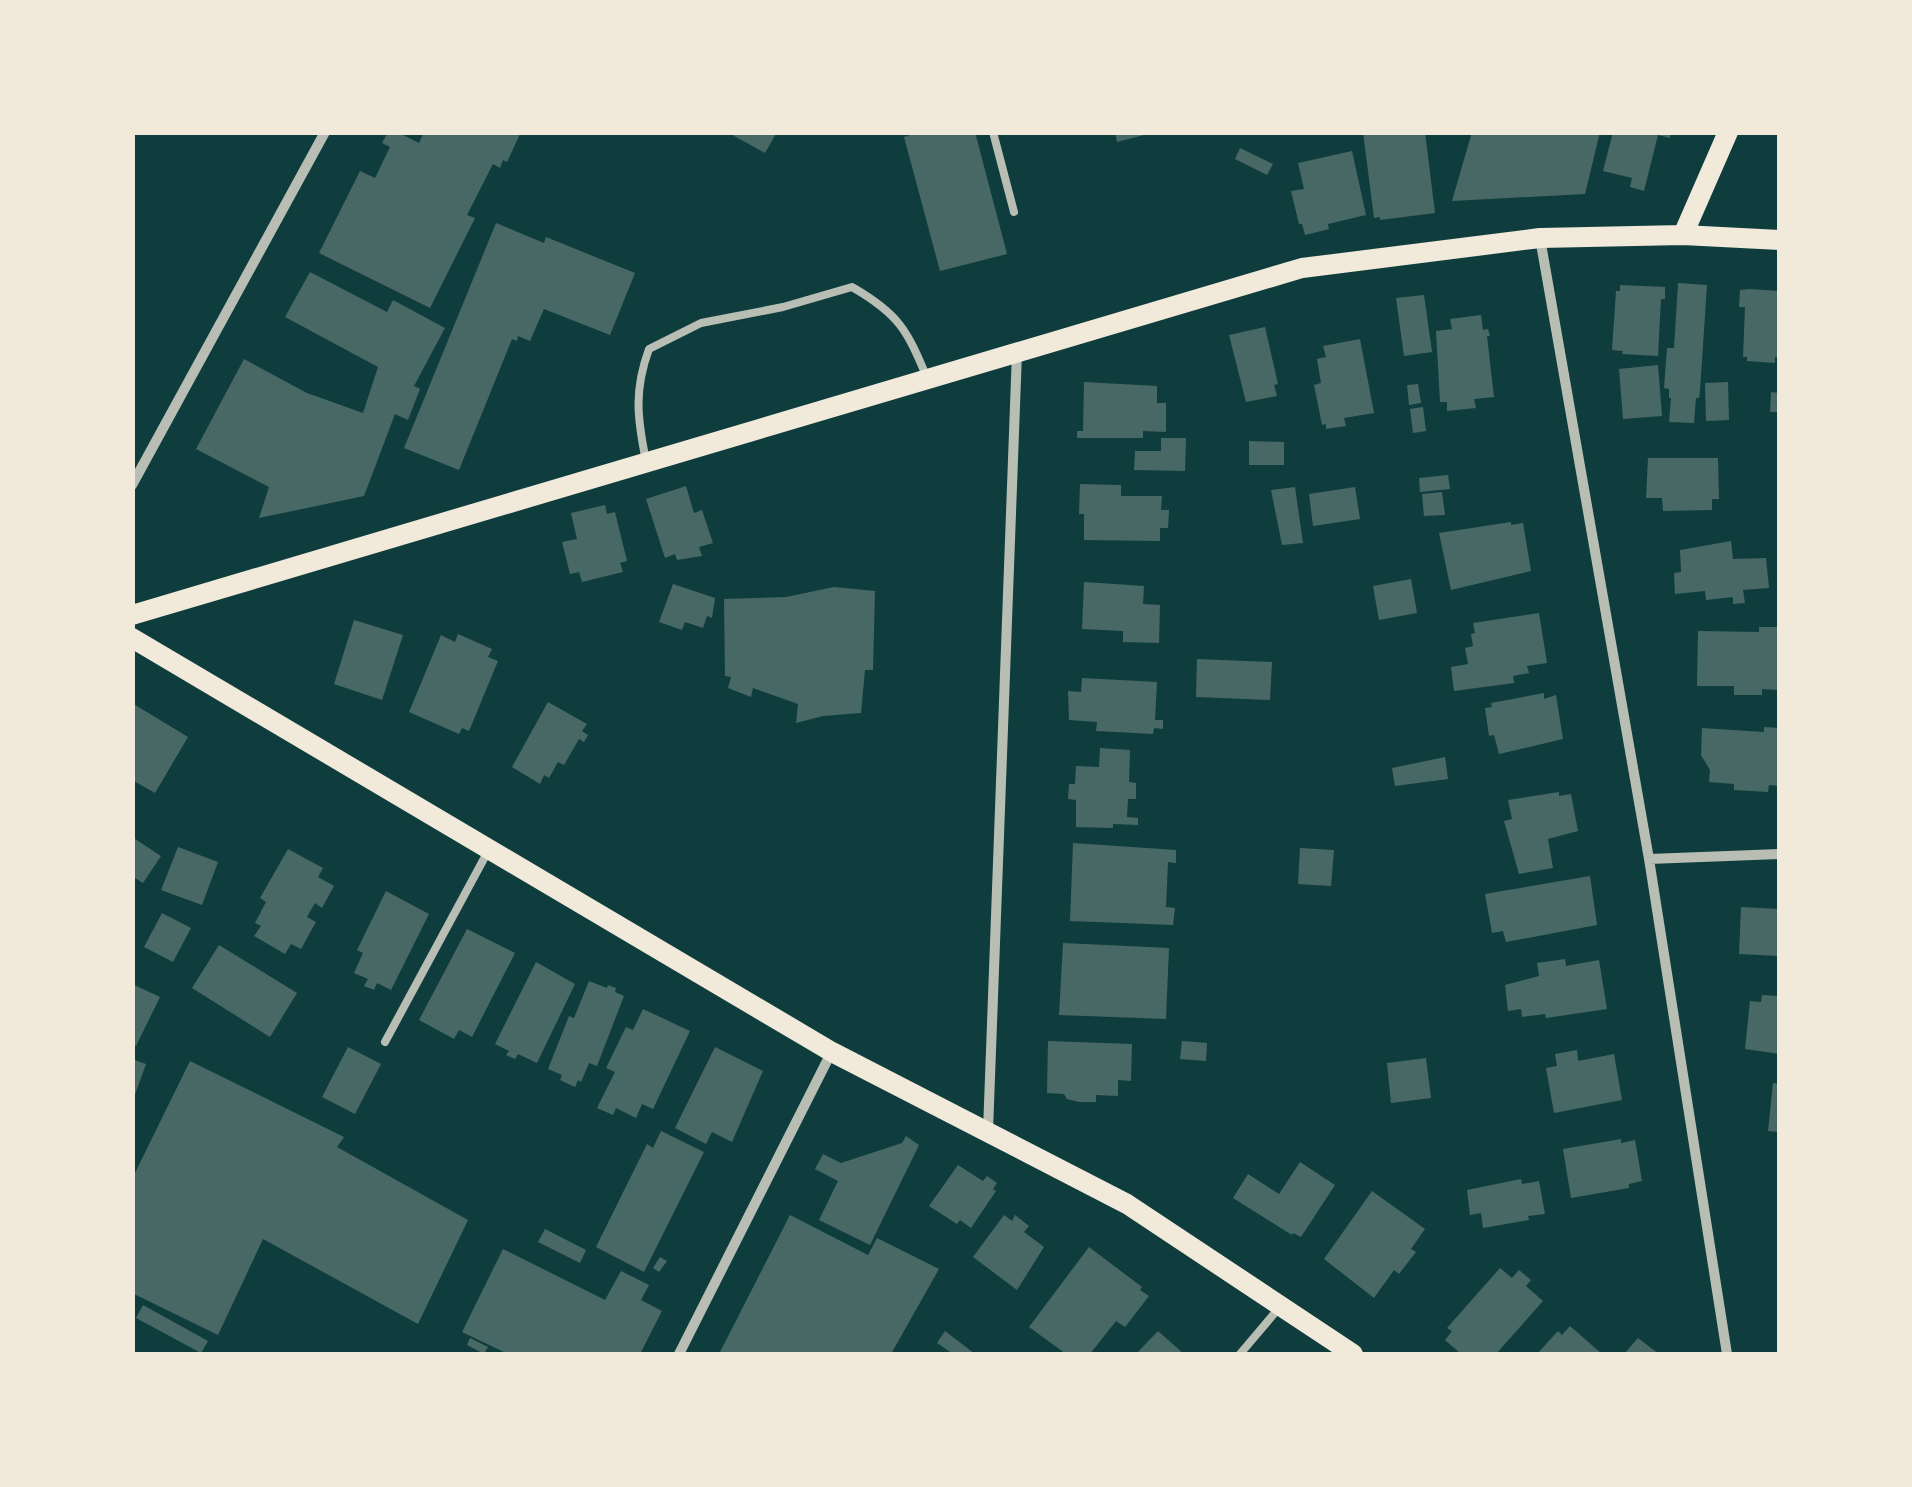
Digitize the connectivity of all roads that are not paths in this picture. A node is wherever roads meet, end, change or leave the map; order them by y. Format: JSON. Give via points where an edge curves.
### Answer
{"nodes":[{"id":1,"x":325,"y":132,"type":"edge"},
{"id":2,"x":994,"y":132,"type":"edge"},
{"id":3,"x":1728,"y":132,"type":"edge"},
{"id":4,"x":1014,"y":212,"type":"dead end"},
{"id":5,"x":1683,"y":235,"type":"junction"},
{"id":6,"x":1540,"y":238,"type":"junction"},
{"id":7,"x":1780,"y":240,"type":"edge"},
{"id":8,"x":1017,"y":351,"type":"junction"},
{"id":9,"x":927,"y":378,"type":"junction"},
{"id":10,"x":646,"y":462,"type":"junction"},
{"id":11,"x":132,"y":485,"type":"edge"},
{"id":12,"x":132,"y":615,"type":"edge"},
{"id":13,"x":132,"y":638,"type":"edge"},
{"id":14,"x":489,"y":849,"type":"junction"},
{"id":15,"x":1780,"y":854,"type":"edge"},
{"id":16,"x":1648,"y":859,"type":"junction"},
{"id":17,"x":385,"y":1042,"type":"dead end"},
{"id":18,"x":832,"y":1052,"type":"junction"},
{"id":19,"x":988,"y":1130,"type":"junction"},
{"id":20,"x":1282,"y":1305,"type":"junction"},
{"id":21,"x":679,"y":1354,"type":"edge"},
{"id":22,"x":1240,"y":1354,"type":"edge"},
{"id":23,"x":1353,"y":1354,"type":"edge"},
{"id":24,"x":1727,"y":1354,"type":"edge"}],
"edges":[{"from":1,"to":11,"type":"street"},
{"from":2,"to":4,"type":"lane"},
{"from":3,"to":5,"type":"main road"},
{"from":5,"to":6,"type":"main road"},
{"from":5,"to":7,"type":"main road"},
{"from":6,"to":8,"type":"main road","via":[[1302,268]]},
{"from":6,"to":16,"type":"street"},
{"from":8,"to":9,"type":"main road"},
{"from":8,"to":19,"type":"street"},
{"from":9,"to":10,"type":"main road"},
{"from":9,"to":10,"type":"lane","via":[[908,332],[882,304],[852,287],[700,323],[649,349],[638,379]]},
{"from":10,"to":12,"type":"main road"},
{"from":13,"to":14,"type":"main road"},
{"from":14,"to":17,"type":"lane"},
{"from":14,"to":18,"type":"main road"},
{"from":15,"to":16,"type":"street"},
{"from":16,"to":24,"type":"street"},
{"from":18,"to":19,"type":"main road"},
{"from":18,"to":21,"type":"street"},
{"from":19,"to":20,"type":"main road","via":[[1128,1204]]},
{"from":20,"to":22,"type":"lane"},
{"from":20,"to":23,"type":"main road"}]}
